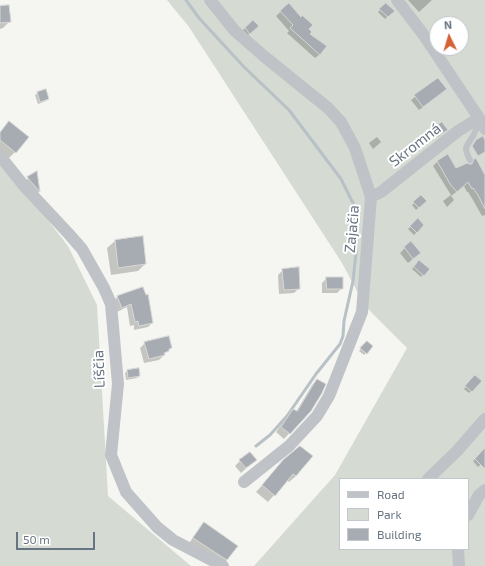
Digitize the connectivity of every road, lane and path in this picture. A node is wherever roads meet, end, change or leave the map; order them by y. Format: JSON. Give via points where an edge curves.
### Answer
{"nodes":[{"id":1,"x":210,"y":0,"type":"edge"},
{"id":2,"x":397,"y":0,"type":"edge"},
{"id":3,"x":482,"y":123,"type":"edge"},
{"id":4,"x":0,"y":156,"type":"edge"},
{"id":5,"x":470,"y":160,"type":"dead end"},
{"id":6,"x":371,"y":197,"type":"junction"},
{"id":7,"x":485,"y":419,"type":"edge"},
{"id":8,"x":429,"y":478,"type":"edge"},
{"id":9,"x":244,"y":482,"type":"dead end"},
{"id":10,"x":485,"y":490,"type":"edge"},
{"id":11,"x":469,"y":513,"type":"edge"},
{"id":12,"x":458,"y":550,"type":"edge"},
{"id":13,"x":223,"y":566,"type":"edge"},
{"id":14,"x":459,"y":566,"type":"edge"}],
"edges":[{"from":1,"to":6,"type":"street","name":"Zajačia","via":[[235,31],[328,108],[341,122],[355,148]]},
{"from":2,"to":3,"type":"street","via":[[423,34]]},
{"from":3,"to":5,"type":"lane","via":[[465,148]]},
{"from":3,"to":6,"type":"street","name":"Skromná","via":[[458,131],[381,192]]},
{"from":4,"to":13,"type":"street","name":"Líščia","via":[[82,249],[111,304],[118,384],[111,455],[126,492],[157,527],[173,540]]},
{"from":6,"to":9,"type":"street","name":"Zajačia","via":[[362,312],[329,396],[317,416],[294,441]]},
{"from":7,"to":8,"type":"street"},
{"from":10,"to":11,"type":"street","via":[[479,495]]},
{"from":12,"to":14,"type":"street"}]}
